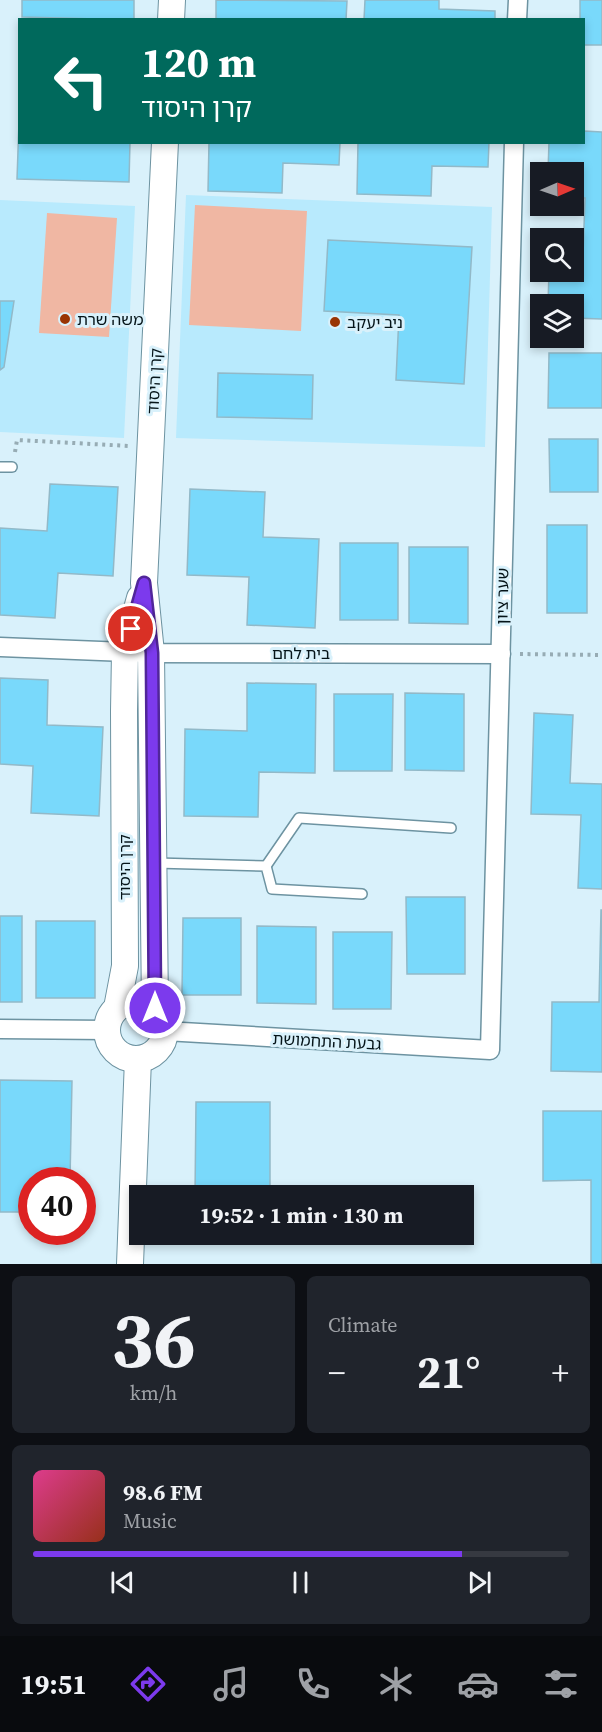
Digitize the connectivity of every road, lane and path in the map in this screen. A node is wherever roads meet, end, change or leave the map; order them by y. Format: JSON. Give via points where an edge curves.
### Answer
{"nodes":[{"id":1,"x":172,"y":0,"type":"edge"},
{"id":2,"x":518,"y":0,"type":"edge"},
{"id":3,"x":171,"y":18,"type":"edge"},
{"id":4,"x":517,"y":18,"type":"edge"},
{"id":5,"x":165,"y":144,"type":"edge"},
{"id":6,"x":514,"y":144,"type":"edge"},
{"id":7,"x":150,"y":447,"type":"junction"},
{"id":8,"x":0,"y":467,"type":"edge"},
{"id":9,"x":12,"y":467,"type":"joint"},
{"id":10,"x":144,"y":583,"type":"junction"},
{"id":11,"x":0,"y":647,"type":"edge"},
{"id":12,"x":125,"y":652,"type":"junction"},
{"id":13,"x":152,"y":653,"type":"junction"},
{"id":14,"x":501,"y":654,"type":"junction"},
{"id":15,"x":602,"y":655,"type":"edge"},
{"id":16,"x":451,"y":828,"type":"dead end"},
{"id":17,"x":154,"y":863,"type":"junction"},
{"id":18,"x":266,"y":866,"type":"junction"},
{"id":19,"x":362,"y":894,"type":"dead end"},
{"id":20,"x":155,"y":1008,"type":"junction"},
{"id":21,"x":112,"y":1019,"type":"junction"},
{"id":22,"x":0,"y":1029,"type":"edge"},
{"id":23,"x":165,"y":1031,"type":"junction"},
{"id":24,"x":490,"y":1050,"type":"joint"},
{"id":25,"x":138,"y":1059,"type":"junction"},
{"id":26,"x":130,"y":1264,"type":"edge"}],
"edges":[{"from":1,"to":3,"type":"street"},
{"from":2,"to":4,"type":"street"},
{"from":5,"to":7,"type":"street","name":"קרן היסוד"},
{"from":6,"to":14,"type":"street","name":"שער ציון"},
{"from":7,"to":9,"type":"path","via":[[17,440]]},
{"from":7,"to":10,"type":"street","name":"קרן היסוד"},
{"from":8,"to":9,"type":"lane"},
{"from":10,"to":12,"type":"street","name":"קרן היסוד"},
{"from":10,"to":13,"type":"street","name":"קרן היסוד"},
{"from":11,"to":12,"type":"street","name":"בית לחם"},
{"from":12,"to":13,"type":"street","name":"בית לחם"},
{"from":12,"to":21,"type":"street","name":"קרן היסוד","via":[[124,966]]},
{"from":13,"to":14,"type":"street","name":"בית לחם"},
{"from":13,"to":17,"type":"street","name":"קרן היסוד"},
{"from":14,"to":15,"type":"path"},
{"from":14,"to":24,"type":"street","name":"שער ציון"},
{"from":16,"to":18,"type":"lane","via":[[299,818]]},
{"from":17,"to":18,"type":"lane"},
{"from":17,"to":20,"type":"street","name":"קרן היסוד"},
{"from":18,"to":19,"type":"lane","via":[[272,889]]},
{"from":20,"to":21,"type":"street","via":[[132,1001]]},
{"from":20,"to":23,"type":"street"},
{"from":21,"to":22,"type":"street"},
{"from":21,"to":25,"type":"street","via":[[108,1039],[113,1048]]},
{"from":23,"to":24,"type":"street","name":"גבעת התחמושת"},
{"from":23,"to":25,"type":"street","via":[[161,1045],[151,1055]]},
{"from":25,"to":26,"type":"street"}]}
